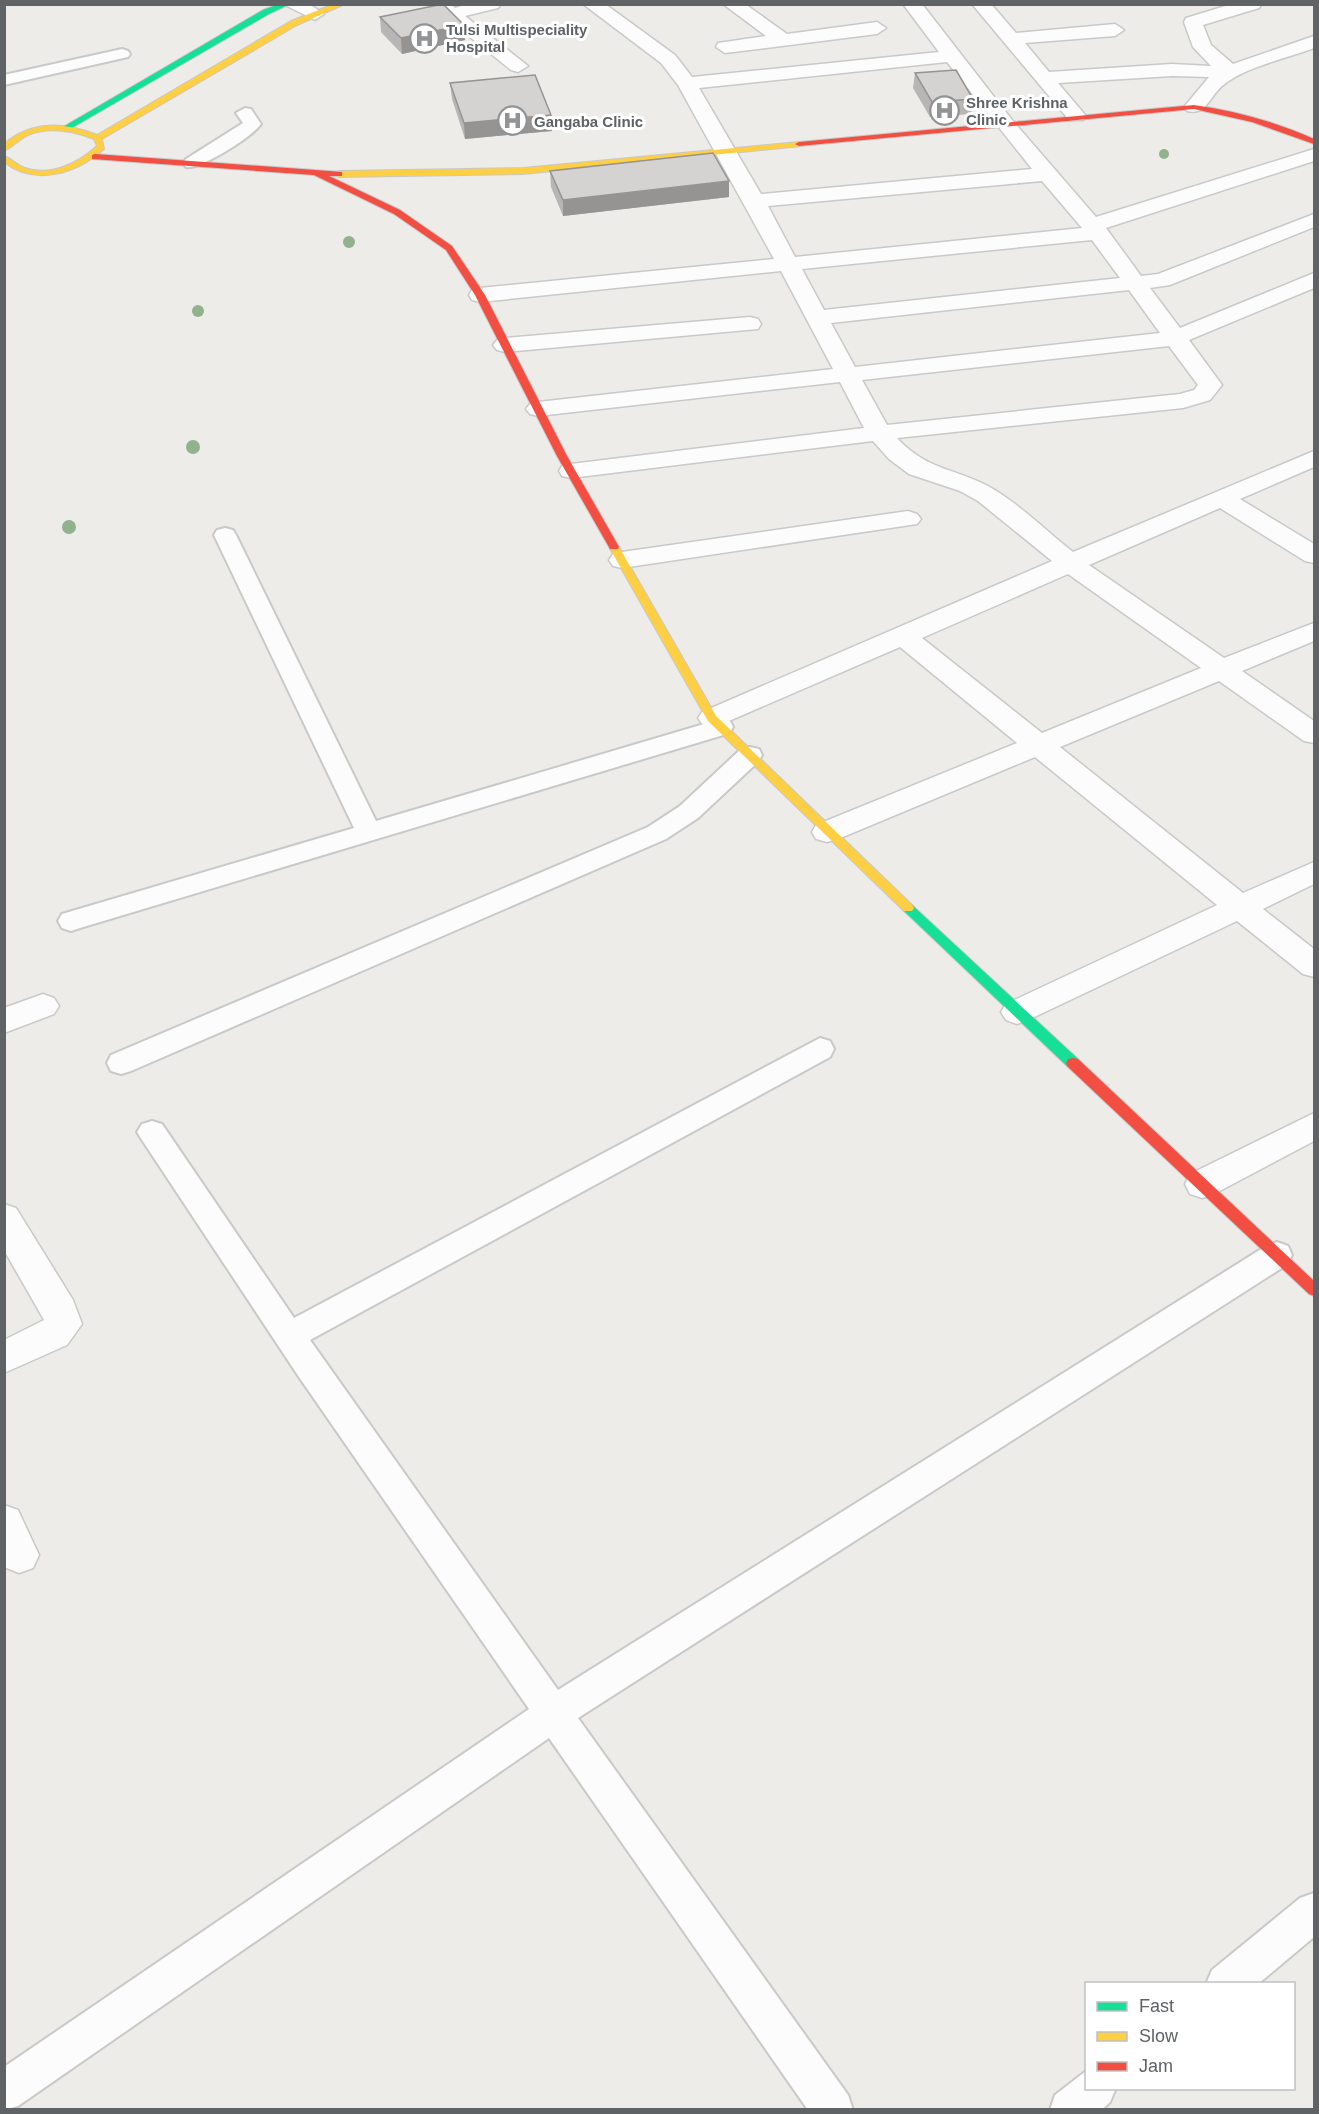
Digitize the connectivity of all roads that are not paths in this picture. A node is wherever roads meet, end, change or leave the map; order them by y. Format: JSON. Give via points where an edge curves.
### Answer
{"nodes":[{"id":1,"x":287,"y":4,"type":"edge"},
{"id":2,"x":292,"y":4,"type":"edge"},
{"id":3,"x":342,"y":4,"type":"edge"},
{"id":4,"x":492,"y":4,"type":"edge"},
{"id":5,"x":592,"y":4,"type":"edge"},
{"id":6,"x":732,"y":4,"type":"edge"},
{"id":7,"x":912,"y":4,"type":"edge"},
{"id":8,"x":981,"y":4,"type":"edge"},
{"id":9,"x":1253,"y":4,"type":"edge"},
{"id":10,"x":445,"y":9,"type":"edge"},
{"id":11,"x":315,"y":14,"type":"junction"},
{"id":12,"x":876,"y":28,"type":"dead end"},
{"id":13,"x":1115,"y":30,"type":"dead end"},
{"id":14,"x":1083,"y":32,"type":"junction"},
{"id":15,"x":1010,"y":39,"type":"junction"},
{"id":16,"x":784,"y":40,"type":"junction"},
{"id":17,"x":1314,"y":42,"type":"edge"},
{"id":18,"x":725,"y":47,"type":"dead end"},
{"id":19,"x":122,"y":54,"type":"dead end"},
{"id":20,"x":951,"y":56,"type":"junction"},
{"id":21,"x":518,"y":66,"type":"dead end"},
{"id":22,"x":1230,"y":72,"type":"junction"},
{"id":23,"x":1118,"y":73,"type":"junction"},
{"id":24,"x":1044,"y":78,"type":"junction"},
{"id":25,"x":4,"y":80,"type":"edge"},
{"id":26,"x":687,"y":83,"type":"junction"},
{"id":27,"x":1194,"y":108,"type":"junction"},
{"id":28,"x":245,"y":113,"type":"dead end"},
{"id":29,"x":1076,"y":116,"type":"junction"},
{"id":30,"x":1005,"y":124,"type":"junction"},
{"id":31,"x":67,"y":127,"type":"junction"},
{"id":32,"x":98,"y":138,"type":"junction"},
{"id":33,"x":1314,"y":142,"type":"edge"},
{"id":34,"x":6,"y":148,"type":"edge"},
{"id":35,"x":728,"y":152,"type":"junction"},
{"id":36,"x":1314,"y":155,"type":"edge"},
{"id":37,"x":95,"y":157,"type":"junction"},
{"id":38,"x":192,"y":163,"type":"junction"},
{"id":39,"x":11,"y":171,"type":"edge"},
{"id":40,"x":318,"y":174,"type":"junction"},
{"id":41,"x":1046,"y":174,"type":"junction"},
{"id":42,"x":755,"y":201,"type":"junction"},
{"id":43,"x":1314,"y":220,"type":"edge"},
{"id":44,"x":1095,"y":229,"type":"junction"},
{"id":45,"x":788,"y":262,"type":"junction"},
{"id":46,"x":1314,"y":280,"type":"edge"},
{"id":47,"x":1135,"y":284,"type":"junction"},
{"id":48,"x":480,"y":295,"type":"junction"},
{"id":49,"x":818,"y":318,"type":"junction"},
{"id":50,"x":750,"y":324,"type":"dead end"},
{"id":51,"x":1176,"y":338,"type":"junction"},
{"id":52,"x":505,"y":345,"type":"junction"},
{"id":53,"x":848,"y":374,"type":"junction"},
{"id":54,"x":538,"y":409,"type":"junction"},
{"id":55,"x":879,"y":433,"type":"junction"},
{"id":56,"x":1314,"y":458,"type":"edge"},
{"id":57,"x":571,"y":471,"type":"junction"},
{"id":58,"x":1221,"y":498,"type":"junction"},
{"id":59,"x":908,"y":519,"type":"dead end"},
{"id":60,"x":225,"y":535,"type":"dead end"},
{"id":61,"x":1314,"y":555,"type":"edge"},
{"id":62,"x":622,"y":560,"type":"junction"},
{"id":63,"x":1071,"y":564,"type":"junction"},
{"id":64,"x":1314,"y":631,"type":"edge"},
{"id":65,"x":903,"y":636,"type":"junction"},
{"id":66,"x":1223,"y":670,"type":"junction"},
{"id":67,"x":717,"y":723,"type":"junction"},
{"id":68,"x":1314,"y":734,"type":"edge"},
{"id":69,"x":1037,"y":745,"type":"junction"},
{"id":70,"x":750,"y":755,"type":"junction"},
{"id":71,"x":369,"y":832,"type":"junction"},
{"id":72,"x":827,"y":832,"type":"junction"},
{"id":73,"x":1314,"y":872,"type":"edge"},
{"id":74,"x":1243,"y":906,"type":"junction"},
{"id":75,"x":71,"y":921,"type":"dead end"},
{"id":76,"x":1314,"y":966,"type":"edge"},
{"id":77,"x":43,"y":1006,"type":"dead end"},
{"id":78,"x":1017,"y":1012,"type":"junction"},
{"id":79,"x":4,"y":1021,"type":"edge"},
{"id":80,"x":820,"y":1049,"type":"dead end"},
{"id":81,"x":121,"y":1063,"type":"dead end"},
{"id":82,"x":1314,"y":1125,"type":"edge"},
{"id":83,"x":152,"y":1132,"type":"dead end"},
{"id":84,"x":1202,"y":1184,"type":"junction"},
{"id":85,"x":4,"y":1218,"type":"edge"},
{"id":86,"x":1277,"y":1255,"type":"junction"},
{"id":87,"x":1314,"y":1290,"type":"edge"},
{"id":88,"x":289,"y":1336,"type":"junction"},
{"id":89,"x":4,"y":1357,"type":"edge"},
{"id":90,"x":554,"y":1713,"type":"junction"},
{"id":91,"x":1314,"y":1912,"type":"edge"},
{"id":92,"x":1228,"y":1982,"type":"edge"},
{"id":93,"x":1094,"y":2090,"type":"edge"},
{"id":94,"x":4,"y":2092,"type":"edge"},
{"id":95,"x":832,"y":2109,"type":"edge"},
{"id":96,"x":1070,"y":2109,"type":"edge"}],
"edges":[{"from":1,"to":31,"type":"street","via":[[266,12]]},
{"from":2,"to":11,"type":"street"},
{"from":3,"to":11,"type":"street"},
{"from":4,"to":10,"type":"street"},
{"from":5,"to":26,"type":"street","via":[[668,59]]},
{"from":6,"to":16,"type":"street"},
{"from":7,"to":20,"type":"street"},
{"from":8,"to":15,"type":"street"},
{"from":9,"to":22,"type":"street","via":[[1193,22],[1202,47]]},
{"from":10,"to":21,"type":"street"},
{"from":11,"to":32,"type":"street"},
{"from":12,"to":16,"type":"street"},
{"from":13,"to":14,"type":"street"},
{"from":14,"to":15,"type":"street"},
{"from":14,"to":23,"type":"street"},
{"from":15,"to":24,"type":"street"},
{"from":16,"to":18,"type":"street"},
{"from":17,"to":22,"type":"street"},
{"from":19,"to":25,"type":"lane"},
{"from":20,"to":26,"type":"street"},
{"from":20,"to":30,"type":"street"},
{"from":22,"to":23,"type":"street"},
{"from":22,"to":27,"type":"street","via":[[1215,82]]},
{"from":23,"to":24,"type":"street"},
{"from":24,"to":29,"type":"street"},
{"from":26,"to":35,"type":"street"},
{"from":27,"to":29,"type":"street"},
{"from":27,"to":33,"type":"street","via":[[1235,113]]},
{"from":28,"to":38,"type":"lane","via":[[252,124],[247,129]]},
{"from":29,"to":30,"type":"street"},
{"from":30,"to":35,"type":"street"},
{"from":30,"to":41,"type":"street"},
{"from":31,"to":32,"type":"street","via":[[86,130]]},
{"from":31,"to":34,"type":"street","via":[[25,133]]},
{"from":32,"to":37,"type":"street","via":[[101,147]]},
{"from":34,"to":39,"type":"street"},
{"from":35,"to":40,"type":"street","via":[[523,171]]},
{"from":35,"to":42,"type":"street"},
{"from":36,"to":44,"type":"street"},
{"from":37,"to":38,"type":"street"},
{"from":37,"to":39,"type":"street","via":[[59,171]]},
{"from":38,"to":40,"type":"street"},
{"from":40,"to":48,"type":"street","via":[[397,212],[449,248]]},
{"from":41,"to":42,"type":"street"},
{"from":41,"to":44,"type":"street"},
{"from":42,"to":45,"type":"street"},
{"from":43,"to":47,"type":"street","via":[[1174,276]]},
{"from":44,"to":45,"type":"street"},
{"from":44,"to":47,"type":"street"},
{"from":45,"to":48,"type":"street"},
{"from":45,"to":49,"type":"street"},
{"from":46,"to":51,"type":"street"},
{"from":47,"to":49,"type":"street"},
{"from":47,"to":51,"type":"street"},
{"from":48,"to":52,"type":"street"},
{"from":49,"to":53,"type":"street"},
{"from":50,"to":52,"type":"street"},
{"from":51,"to":53,"type":"street"},
{"from":51,"to":55,"type":"street","via":[[1210,386],[1202,395],[1183,401]]},
{"from":52,"to":54,"type":"street"},
{"from":53,"to":54,"type":"street"},
{"from":53,"to":55,"type":"street"},
{"from":54,"to":57,"type":"street"},
{"from":55,"to":57,"type":"street"},
{"from":55,"to":63,"type":"street","via":[[918,470],[969,486],[987,496]]},
{"from":56,"to":58,"type":"street"},
{"from":57,"to":62,"type":"street"},
{"from":58,"to":61,"type":"street"},
{"from":58,"to":63,"type":"street"},
{"from":59,"to":62,"type":"street"},
{"from":60,"to":71,"type":"lane"},
{"from":62,"to":67,"type":"street"},
{"from":63,"to":65,"type":"street"},
{"from":63,"to":66,"type":"street"},
{"from":64,"to":66,"type":"street"},
{"from":65,"to":67,"type":"street"},
{"from":65,"to":69,"type":"street"},
{"from":66,"to":68,"type":"street"},
{"from":66,"to":69,"type":"street"},
{"from":67,"to":70,"type":"street"},
{"from":67,"to":71,"type":"lane"},
{"from":69,"to":72,"type":"street"},
{"from":69,"to":74,"type":"street"},
{"from":70,"to":72,"type":"street"},
{"from":70,"to":81,"type":"lane","via":[[689,812],[657,833]]},
{"from":71,"to":75,"type":"lane"},
{"from":72,"to":78,"type":"street"},
{"from":73,"to":74,"type":"street"},
{"from":74,"to":76,"type":"street"},
{"from":74,"to":78,"type":"street"},
{"from":77,"to":79,"type":"street"},
{"from":78,"to":84,"type":"street"},
{"from":80,"to":88,"type":"lane"},
{"from":82,"to":84,"type":"street"},
{"from":83,"to":88,"type":"lane"},
{"from":84,"to":86,"type":"street"},
{"from":85,"to":89,"type":"street","via":[[64,1324],[54,1334]]},
{"from":86,"to":87,"type":"street"},
{"from":86,"to":90,"type":"lane"},
{"from":88,"to":90,"type":"lane"},
{"from":90,"to":94,"type":"lane"},
{"from":90,"to":95,"type":"lane"},
{"from":91,"to":92,"type":"lane"},
{"from":93,"to":96,"type":"lane"}]}
